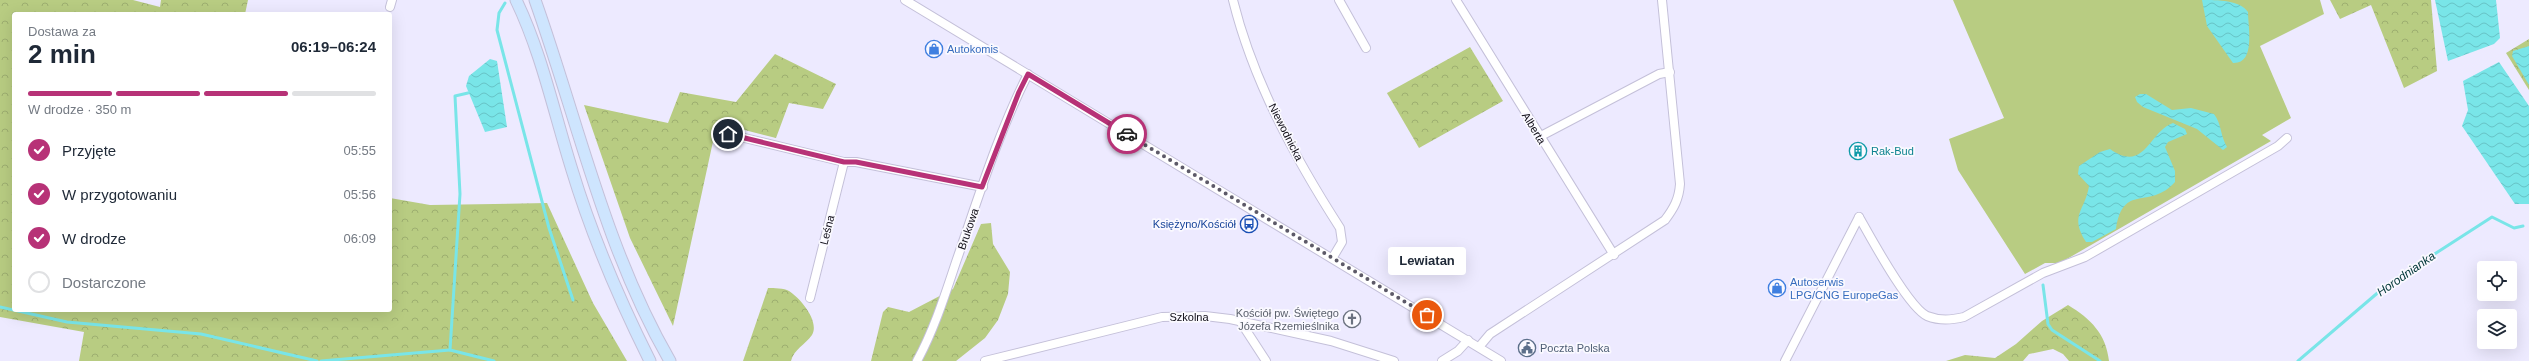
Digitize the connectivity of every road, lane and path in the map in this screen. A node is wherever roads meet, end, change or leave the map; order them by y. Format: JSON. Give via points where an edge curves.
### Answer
{"nodes":[{"id":1,"x":516,"y":0,"type":"edge"},
{"id":2,"x":535,"y":0,"type":"edge"},
{"id":3,"x":905,"y":0,"type":"edge"},
{"id":4,"x":1233,"y":0,"type":"edge"},
{"id":5,"x":1339,"y":0,"type":"edge"},
{"id":6,"x":1456,"y":0,"type":"edge"},
{"id":7,"x":1662,"y":0,"type":"edge"},
{"id":8,"x":1366,"y":48,"type":"dead end"},
{"id":9,"x":1670,"y":72,"type":"junction"},
{"id":10,"x":1028,"y":74,"type":"junction"},
{"id":11,"x":728,"y":134,"type":"dead end"},
{"id":12,"x":1539,"y":137,"type":"junction"},
{"id":13,"x":2287,"y":138,"type":"dead end"},
{"id":14,"x":844,"y":162,"type":"junction"},
{"id":15,"x":982,"y":187,"type":"junction"},
{"id":16,"x":1614,"y":255,"type":"junction"},
{"id":17,"x":1333,"y":257,"type":"junction"},
{"id":18,"x":810,"y":298,"type":"dead end"},
{"id":19,"x":1240,"y":321,"type":"junction"},
{"id":20,"x":1468,"y":340,"type":"junction"},
{"id":21,"x":1479,"y":347,"type":"junction"},
{"id":22,"x":650,"y":361,"type":"edge"},
{"id":23,"x":670,"y":361,"type":"edge"},
{"id":24,"x":917,"y":361,"type":"edge"},
{"id":25,"x":984,"y":361,"type":"edge"},
{"id":26,"x":1266,"y":361,"type":"edge"},
{"id":27,"x":1394,"y":361,"type":"edge"},
{"id":28,"x":1442,"y":361,"type":"edge"},
{"id":29,"x":1501,"y":361,"type":"edge"},
{"id":30,"x":1785,"y":361,"type":"edge"}],
"edges":[{"from":1,"to":22,"type":"main road","via":[[534,46],[591,229],[608,273]]},
{"from":2,"to":23,"type":"main road","via":[[607,225],[643,311]]},
{"from":3,"to":10,"type":"street"},
{"from":4,"to":17,"type":"street","name":"Niewodnicka","via":[[1240,27],[1276,114],[1340,228],[1342,242]]},
{"from":5,"to":8,"type":"street"},
{"from":6,"to":12,"type":"street","name":"Alberta"},
{"from":7,"to":9,"type":"street"},
{"from":9,"to":12,"type":"street","via":[[1659,74]]},
{"from":9,"to":16,"type":"street","via":[[1679,196],[1665,220]]},
{"from":10,"to":15,"type":"street","name":"Brukowa"},
{"from":10,"to":17,"type":"street"},
{"from":11,"to":14,"type":"street"},
{"from":12,"to":16,"type":"street","name":"Alberta"},
{"from":13,"to":30,"type":"street","via":[[2278,146],[2084,256],[2043,273],[1964,317],[1952,320],[1926,316],[1914,305],[1859,217]]},
{"from":14,"to":15,"type":"street","via":[[856,162]]},
{"from":14,"to":18,"type":"street","name":"Leśna"},
{"from":15,"to":24,"type":"street","name":"Brukowa","via":[[947,287]]},
{"from":16,"to":21,"type":"street","via":[[1490,334]]},
{"from":17,"to":20,"type":"street"},
{"from":19,"to":25,"type":"street","name":"Szkolna","via":[[1205,316],[1162,317]]},
{"from":19,"to":26,"type":"street"},
{"from":19,"to":27,"type":"street","name":"Szkolna","via":[[1331,342]]},
{"from":20,"to":21,"type":"street"},
{"from":20,"to":28,"type":"street","via":[[1458,351]]},
{"from":21,"to":29,"type":"street"}]}
